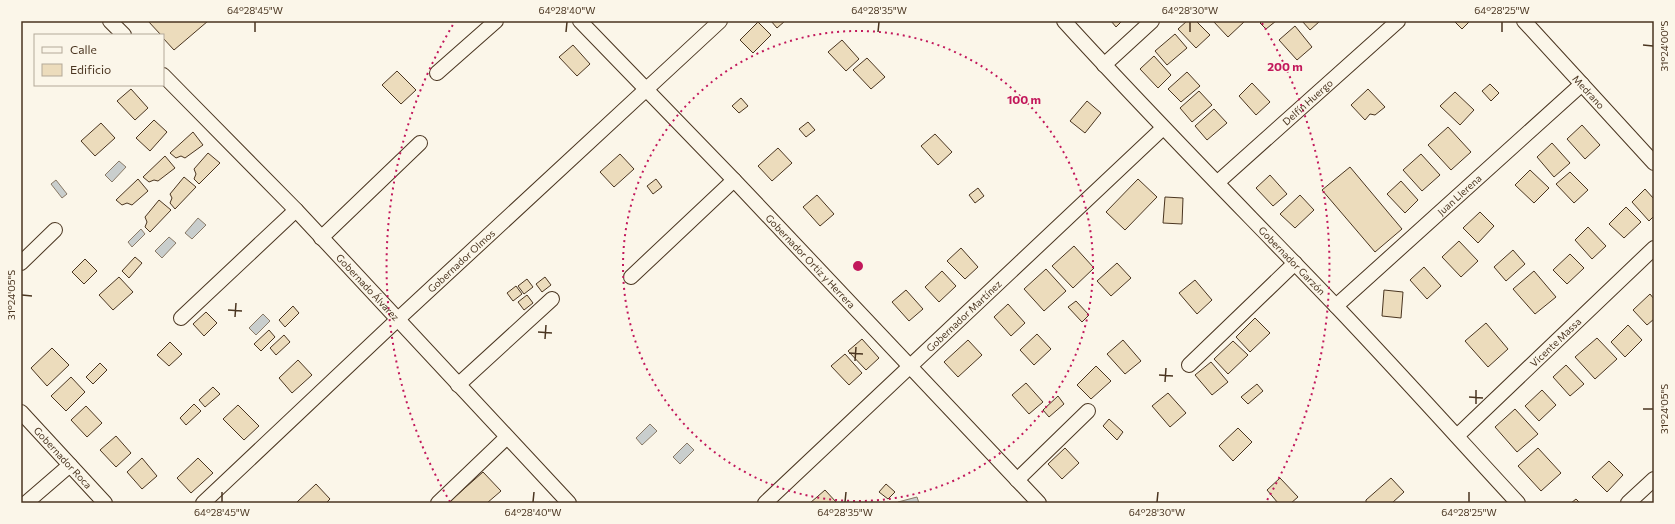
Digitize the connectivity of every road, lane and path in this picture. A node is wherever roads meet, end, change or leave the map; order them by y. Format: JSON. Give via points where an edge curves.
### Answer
{"nodes":[{"id":1,"x":110,"y":21,"type":"edge"},
{"id":2,"x":496,"y":21,"type":"edge"},
{"id":3,"x":580,"y":21,"type":"edge"},
{"id":4,"x":720,"y":21,"type":"edge"},
{"id":5,"x":1064,"y":21,"type":"edge"},
{"id":6,"x":1152,"y":21,"type":"edge"},
{"id":7,"x":1398,"y":21,"type":"edge"},
{"id":8,"x":1524,"y":21,"type":"edge"},
{"id":9,"x":123,"y":34,"type":"edge"},
{"id":10,"x":1104,"y":65,"type":"junction"},
{"id":11,"x":437,"y":73,"type":"dead end"},
{"id":12,"x":164,"y":76,"type":"edge"},
{"id":13,"x":1582,"y":84,"type":"junction"},
{"id":14,"x":647,"y":90,"type":"junction"},
{"id":15,"x":1163,"y":128,"type":"junction"},
{"id":16,"x":420,"y":143,"type":"dead end"},
{"id":17,"x":1654,"y":164,"type":"edge"},
{"id":18,"x":734,"y":180,"type":"junction"},
{"id":19,"x":1218,"y":182,"type":"junction"},
{"id":20,"x":296,"y":210,"type":"junction"},
{"id":21,"x":55,"y":230,"type":"dead end"},
{"id":22,"x":321,"y":238,"type":"junction"},
{"id":23,"x":1654,"y":248,"type":"edge"},
{"id":24,"x":21,"y":263,"type":"edge"},
{"id":25,"x":1295,"y":263,"type":"junction"},
{"id":26,"x":631,"y":276,"type":"dead end"},
{"id":27,"x":552,"y":299,"type":"dead end"},
{"id":28,"x":1336,"y":306,"type":"junction"},
{"id":29,"x":181,"y":318,"type":"dead end"},
{"id":30,"x":397,"y":320,"type":"junction"},
{"id":31,"x":1189,"y":365,"type":"dead end"},
{"id":32,"x":910,"y":368,"type":"junction"},
{"id":33,"x":458,"y":385,"type":"junction"},
{"id":34,"x":1088,"y":411,"type":"dead end"},
{"id":35,"x":21,"y":412,"type":"edge"},
{"id":36,"x":1457,"y":436,"type":"junction"},
{"id":37,"x":507,"y":437,"type":"junction"},
{"id":38,"x":70,"y":465,"type":"junction"},
{"id":39,"x":1654,"y":479,"type":"edge"},
{"id":40,"x":1017,"y":480,"type":"junction"},
{"id":41,"x":26,"y":503,"type":"edge"},
{"id":42,"x":105,"y":503,"type":"edge"},
{"id":43,"x":204,"y":503,"type":"edge"},
{"id":44,"x":438,"y":503,"type":"edge"},
{"id":45,"x":568,"y":503,"type":"edge"},
{"id":46,"x":765,"y":503,"type":"edge"},
{"id":47,"x":1039,"y":503,"type":"edge"},
{"id":48,"x":1518,"y":503,"type":"edge"},
{"id":49,"x":1628,"y":503,"type":"edge"}],
"edges":[{"from":1,"to":9,"type":"street"},
{"from":2,"to":11,"type":"street"},
{"from":3,"to":14,"type":"street","name":"Gobernador Ortiz y Herrera"},
{"from":4,"to":14,"type":"street","name":"Gobernador Olmos"},
{"from":5,"to":10,"type":"street","name":"Gobernador Garzón"},
{"from":6,"to":10,"type":"street"},
{"from":7,"to":19,"type":"street","name":"Delfín Huergo"},
{"from":8,"to":13,"type":"street","name":"Medrano"},
{"from":10,"to":15,"type":"street","name":"Gobernador Garzón"},
{"from":12,"to":20,"type":"street","name":"Gobernado Álvarez"},
{"from":13,"to":17,"type":"street","name":"Medrano"},
{"from":13,"to":28,"type":"street","name":"Juan Llerena"},
{"from":14,"to":18,"type":"street","name":"Gobernador Ortiz y Herrera"},
{"from":14,"to":30,"type":"street","name":"Gobernador Olmos"},
{"from":15,"to":19,"type":"street","name":"Gobernador Garzón"},
{"from":15,"to":32,"type":"street","name":"Gobernador Martínez"},
{"from":16,"to":22,"type":"street"},
{"from":18,"to":26,"type":"street"},
{"from":18,"to":32,"type":"street","name":"Gobernador Ortiz y Herrera"},
{"from":19,"to":25,"type":"street","name":"Gobernador Garzón"},
{"from":20,"to":22,"type":"street","name":"Gobernado Álvarez"},
{"from":20,"to":29,"type":"street"},
{"from":21,"to":24,"type":"street"},
{"from":22,"to":30,"type":"street","name":"Gobernado Álvarez"},
{"from":23,"to":36,"type":"street","name":"Vicente Massa"},
{"from":25,"to":28,"type":"street","name":"Gobernador Garzón"},
{"from":25,"to":31,"type":"street"},
{"from":27,"to":33,"type":"street"},
{"from":28,"to":36,"type":"street","name":"Gobernador Garzón"},
{"from":30,"to":33,"type":"street","name":"Gobernado Álvarez"},
{"from":30,"to":43,"type":"street","name":"Gobernador Olmos"},
{"from":32,"to":40,"type":"street","name":"Gobernador Ortiz y Herrera"},
{"from":32,"to":46,"type":"street","name":"Gobernador Martínez"},
{"from":33,"to":37,"type":"street","name":"Gobernado Álvarez"},
{"from":34,"to":40,"type":"street"},
{"from":35,"to":38,"type":"street","name":"Gobernador Roca"},
{"from":36,"to":48,"type":"street","name":"Gobernador Garzón"},
{"from":37,"to":44,"type":"street"},
{"from":37,"to":45,"type":"street","name":"Gobernado Álvarez"},
{"from":38,"to":41,"type":"street"},
{"from":38,"to":42,"type":"street","name":"Gobernador Roca"},
{"from":39,"to":49,"type":"street"},
{"from":40,"to":47,"type":"street","name":"Gobernador Ortiz y Herrera"}]}
